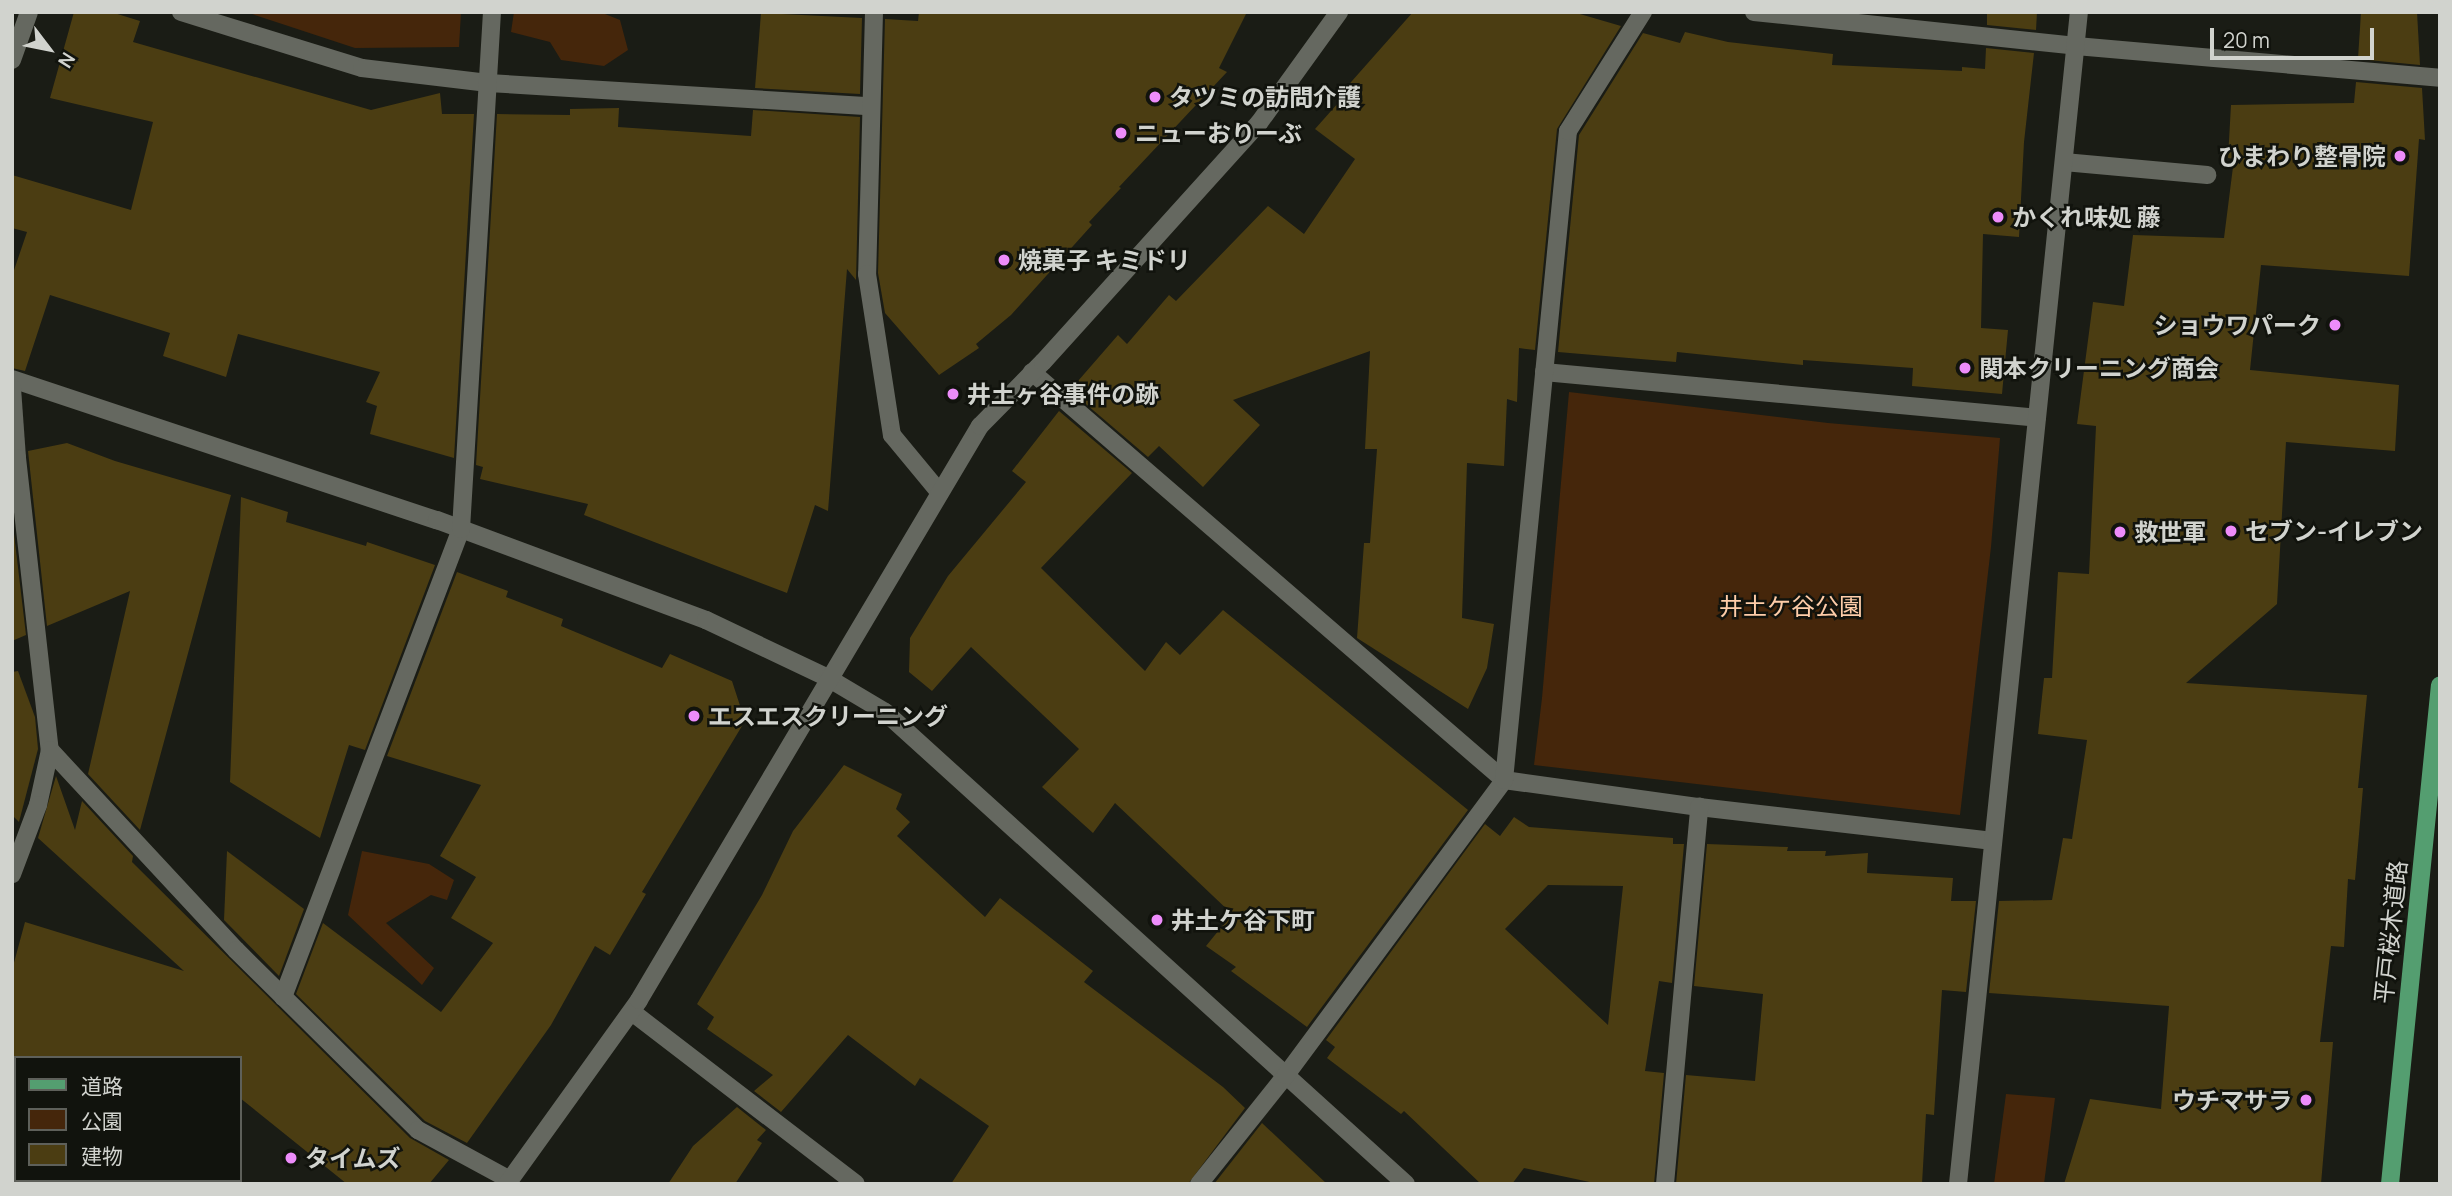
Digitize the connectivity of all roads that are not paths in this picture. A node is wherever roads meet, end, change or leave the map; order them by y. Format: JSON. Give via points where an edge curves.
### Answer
{"nodes":[{"id":1,"x":29,"y":12,"type":"edge"},
{"id":2,"x":181,"y":12,"type":"edge"},
{"id":3,"x":492,"y":12,"type":"edge"},
{"id":4,"x":874,"y":12,"type":"edge"},
{"id":5,"x":1339,"y":12,"type":"edge"},
{"id":6,"x":1643,"y":12,"type":"edge"},
{"id":7,"x":1754,"y":12,"type":"edge"},
{"id":8,"x":2079,"y":12,"type":"edge"},
{"id":9,"x":2076,"y":46,"type":"junction"},
{"id":10,"x":12,"y":60,"type":"edge"},
{"id":11,"x":2440,"y":78,"type":"edge"},
{"id":12,"x":488,"y":83,"type":"junction"},
{"id":13,"x":869,"y":106,"type":"junction"},
{"id":14,"x":2064,"y":162,"type":"junction"},
{"id":15,"x":2207,"y":175,"type":"dead end"},
{"id":16,"x":1032,"y":372,"type":"junction"},
{"id":17,"x":1545,"y":372,"type":"junction"},
{"id":18,"x":12,"y":379,"type":"edge"},
{"id":19,"x":12,"y":388,"type":"edge"},
{"id":20,"x":2037,"y":418,"type":"junction"},
{"id":21,"x":940,"y":493,"type":"junction"},
{"id":22,"x":461,"y":529,"type":"junction"},
{"id":23,"x":828,"y":678,"type":"junction"},
{"id":24,"x":2440,"y":685,"type":"edge"},
{"id":25,"x":50,"y":750,"type":"junction"},
{"id":26,"x":1504,"y":780,"type":"junction"},
{"id":27,"x":1699,"y":807,"type":"junction"},
{"id":28,"x":1993,"y":841,"type":"junction"},
{"id":29,"x":12,"y":873,"type":"edge"},
{"id":30,"x":283,"y":997,"type":"junction"},
{"id":31,"x":632,"y":1012,"type":"junction"},
{"id":32,"x":1286,"y":1075,"type":"junction"},
{"id":33,"x":509,"y":1182,"type":"edge"},
{"id":34,"x":856,"y":1184,"type":"edge"},
{"id":35,"x":1199,"y":1184,"type":"edge"},
{"id":36,"x":1406,"y":1184,"type":"edge"},
{"id":37,"x":1665,"y":1184,"type":"edge"},
{"id":38,"x":1958,"y":1184,"type":"edge"},
{"id":39,"x":2390,"y":1184,"type":"edge"}],
"edges":[{"from":1,"to":10,"type":"street"},
{"from":2,"to":12,"type":"street","via":[[362,68]]},
{"from":3,"to":12,"type":"street"},
{"from":4,"to":13,"type":"street"},
{"from":5,"to":16,"type":"street","via":[[1259,123]]},
{"from":6,"to":17,"type":"street","via":[[1568,131]]},
{"from":7,"to":9,"type":"street"},
{"from":8,"to":9,"type":"street"},
{"from":9,"to":11,"type":"street"},
{"from":9,"to":14,"type":"street"},
{"from":12,"to":13,"type":"street"},
{"from":12,"to":22,"type":"street"},
{"from":13,"to":21,"type":"street","via":[[867,274],[892,435]]},
{"from":14,"to":15,"type":"street"},
{"from":14,"to":20,"type":"street"},
{"from":16,"to":21,"type":"street","via":[[980,426]]},
{"from":16,"to":26,"type":"street"},
{"from":17,"to":20,"type":"street"},
{"from":17,"to":26,"type":"street"},
{"from":18,"to":22,"type":"street"},
{"from":19,"to":25,"type":"street"},
{"from":20,"to":28,"type":"street"},
{"from":21,"to":23,"type":"street"},
{"from":22,"to":23,"type":"street","via":[[706,620]]},
{"from":22,"to":30,"type":"street"},
{"from":23,"to":31,"type":"street"},
{"from":23,"to":32,"type":"street","via":[[885,712]]},
{"from":24,"to":39,"type":"main road","name":"平戸桜木道路"},
{"from":25,"to":29,"type":"street","via":[[38,805]]},
{"from":25,"to":30,"type":"street"},
{"from":26,"to":27,"type":"street"},
{"from":26,"to":32,"type":"street"},
{"from":27,"to":28,"type":"street"},
{"from":27,"to":37,"type":"street"},
{"from":28,"to":38,"type":"street"},
{"from":30,"to":33,"type":"street","via":[[418,1130]]},
{"from":31,"to":33,"type":"street"},
{"from":31,"to":34,"type":"street"},
{"from":32,"to":35,"type":"street"},
{"from":32,"to":36,"type":"street"}]}
